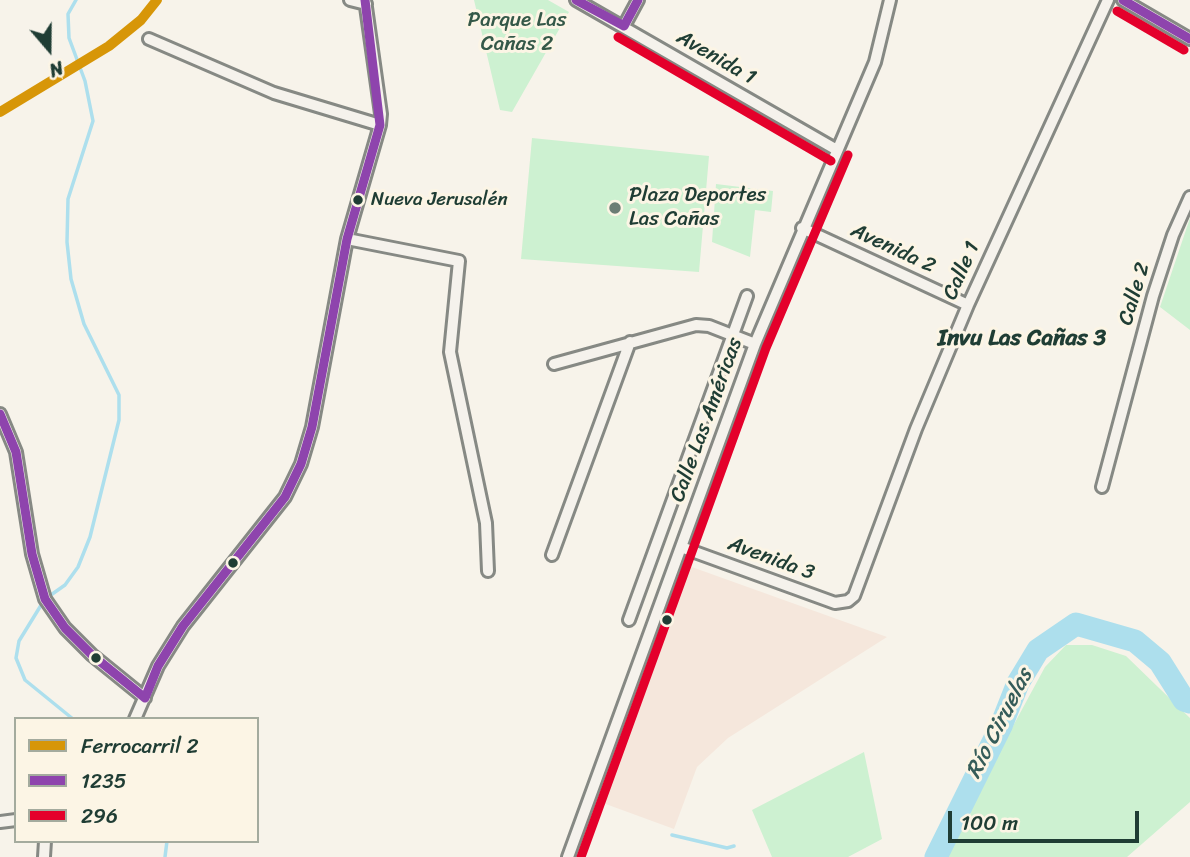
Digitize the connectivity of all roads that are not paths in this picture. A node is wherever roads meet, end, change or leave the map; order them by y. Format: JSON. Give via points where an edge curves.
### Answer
{"nodes":[{"id":1,"x":350,"y":0,"type":"edge"},
{"id":2,"x":576,"y":0,"type":"edge"},
{"id":3,"x":638,"y":0,"type":"edge"},
{"id":4,"x":890,"y":0,"type":"edge"},
{"id":5,"x":1108,"y":0,"type":"edge"},
{"id":6,"x":1123,"y":0,"type":"edge"},
{"id":7,"x":365,"y":2,"type":"edge"},
{"id":8,"x":624,"y":26,"type":"junction"},
{"id":9,"x":149,"y":38,"type":"dead end"},
{"id":10,"x":1190,"y":38,"type":"edge"},
{"id":11,"x":380,"y":125,"type":"junction"},
{"id":12,"x":837,"y":150,"type":"junction"},
{"id":13,"x":1190,"y":197,"type":"edge"},
{"id":14,"x":802,"y":228,"type":"junction"},
{"id":15,"x":347,"y":239,"type":"junction"},
{"id":16,"x":747,"y":296,"type":"dead end"},
{"id":17,"x":968,"y":305,"type":"junction"},
{"id":18,"x":731,"y":334,"type":"junction"},
{"id":19,"x":629,"y":342,"type":"junction"},
{"id":20,"x":755,"y":344,"type":"junction"},
{"id":21,"x":554,"y":364,"type":"dead end"},
{"id":22,"x":0,"y":414,"type":"edge"},
{"id":23,"x":1102,"y":487,"type":"dead end"},
{"id":24,"x":674,"y":496,"type":"junction"},
{"id":25,"x":697,"y":505,"type":"junction"},
{"id":26,"x":681,"y":547,"type":"junction"},
{"id":27,"x":552,"y":555,"type":"dead end"},
{"id":28,"x":488,"y":571,"type":"dead end"},
{"id":29,"x":848,"y":601,"type":"joint"},
{"id":30,"x":629,"y":620,"type":"dead end"},
{"id":31,"x":145,"y":698,"type":"junction"},
{"id":32,"x":136,"y":717,"type":"edge"},
{"id":33,"x":568,"y":857,"type":"edge"}],
"edges":[{"from":1,"to":7,"type":"street"},
{"from":2,"to":8,"type":"street","name":"Avenida 1"},
{"from":3,"to":8,"type":"street"},
{"from":4,"to":12,"type":"street","name":"Calle Las Américas","via":[[875,62]]},
{"from":5,"to":17,"type":"street","name":"Calle 1"},
{"from":6,"to":10,"type":"street"},
{"from":7,"to":11,"type":"street"},
{"from":8,"to":12,"type":"street","name":"Avenida 1"},
{"from":9,"to":11,"type":"street","via":[[274,93]]},
{"from":11,"to":15,"type":"street"},
{"from":12,"to":14,"type":"street","name":"Calle Las Américas"},
{"from":13,"to":23,"type":"street","name":"Calle 2","via":[[1153,296]]},
{"from":14,"to":17,"type":"street","name":"Avenida 2"},
{"from":14,"to":20,"type":"street","name":"Calle Las Américas"},
{"from":15,"to":28,"type":"street","via":[[459,261],[450,352],[486,523]]},
{"from":15,"to":31,"type":"street","via":[[312,427],[296,477],[183,626]]},
{"from":16,"to":18,"type":"street","name":"Calle Las Américas"},
{"from":17,"to":29,"type":"street","name":"Calle 1","via":[[916,429],[859,590]]},
{"from":18,"to":19,"type":"street","via":[[696,325]]},
{"from":18,"to":20,"type":"street"},
{"from":18,"to":24,"type":"street","name":"Calle Las Américas"},
{"from":19,"to":21,"type":"street"},
{"from":19,"to":27,"type":"street"},
{"from":20,"to":25,"type":"street","name":"Calle Las Américas"},
{"from":22,"to":31,"type":"street","via":[[16,452],[32,554],[52,610],[92,655]]},
{"from":24,"to":25,"type":"street"},
{"from":24,"to":30,"type":"street","name":"Calle Las Américas"},
{"from":25,"to":26,"type":"street","name":"Calle Las Américas"},
{"from":26,"to":29,"type":"street","name":"Avenida 3","via":[[835,603]]},
{"from":26,"to":33,"type":"street","name":"Calle Las Américas"},
{"from":31,"to":32,"type":"street"}]}
